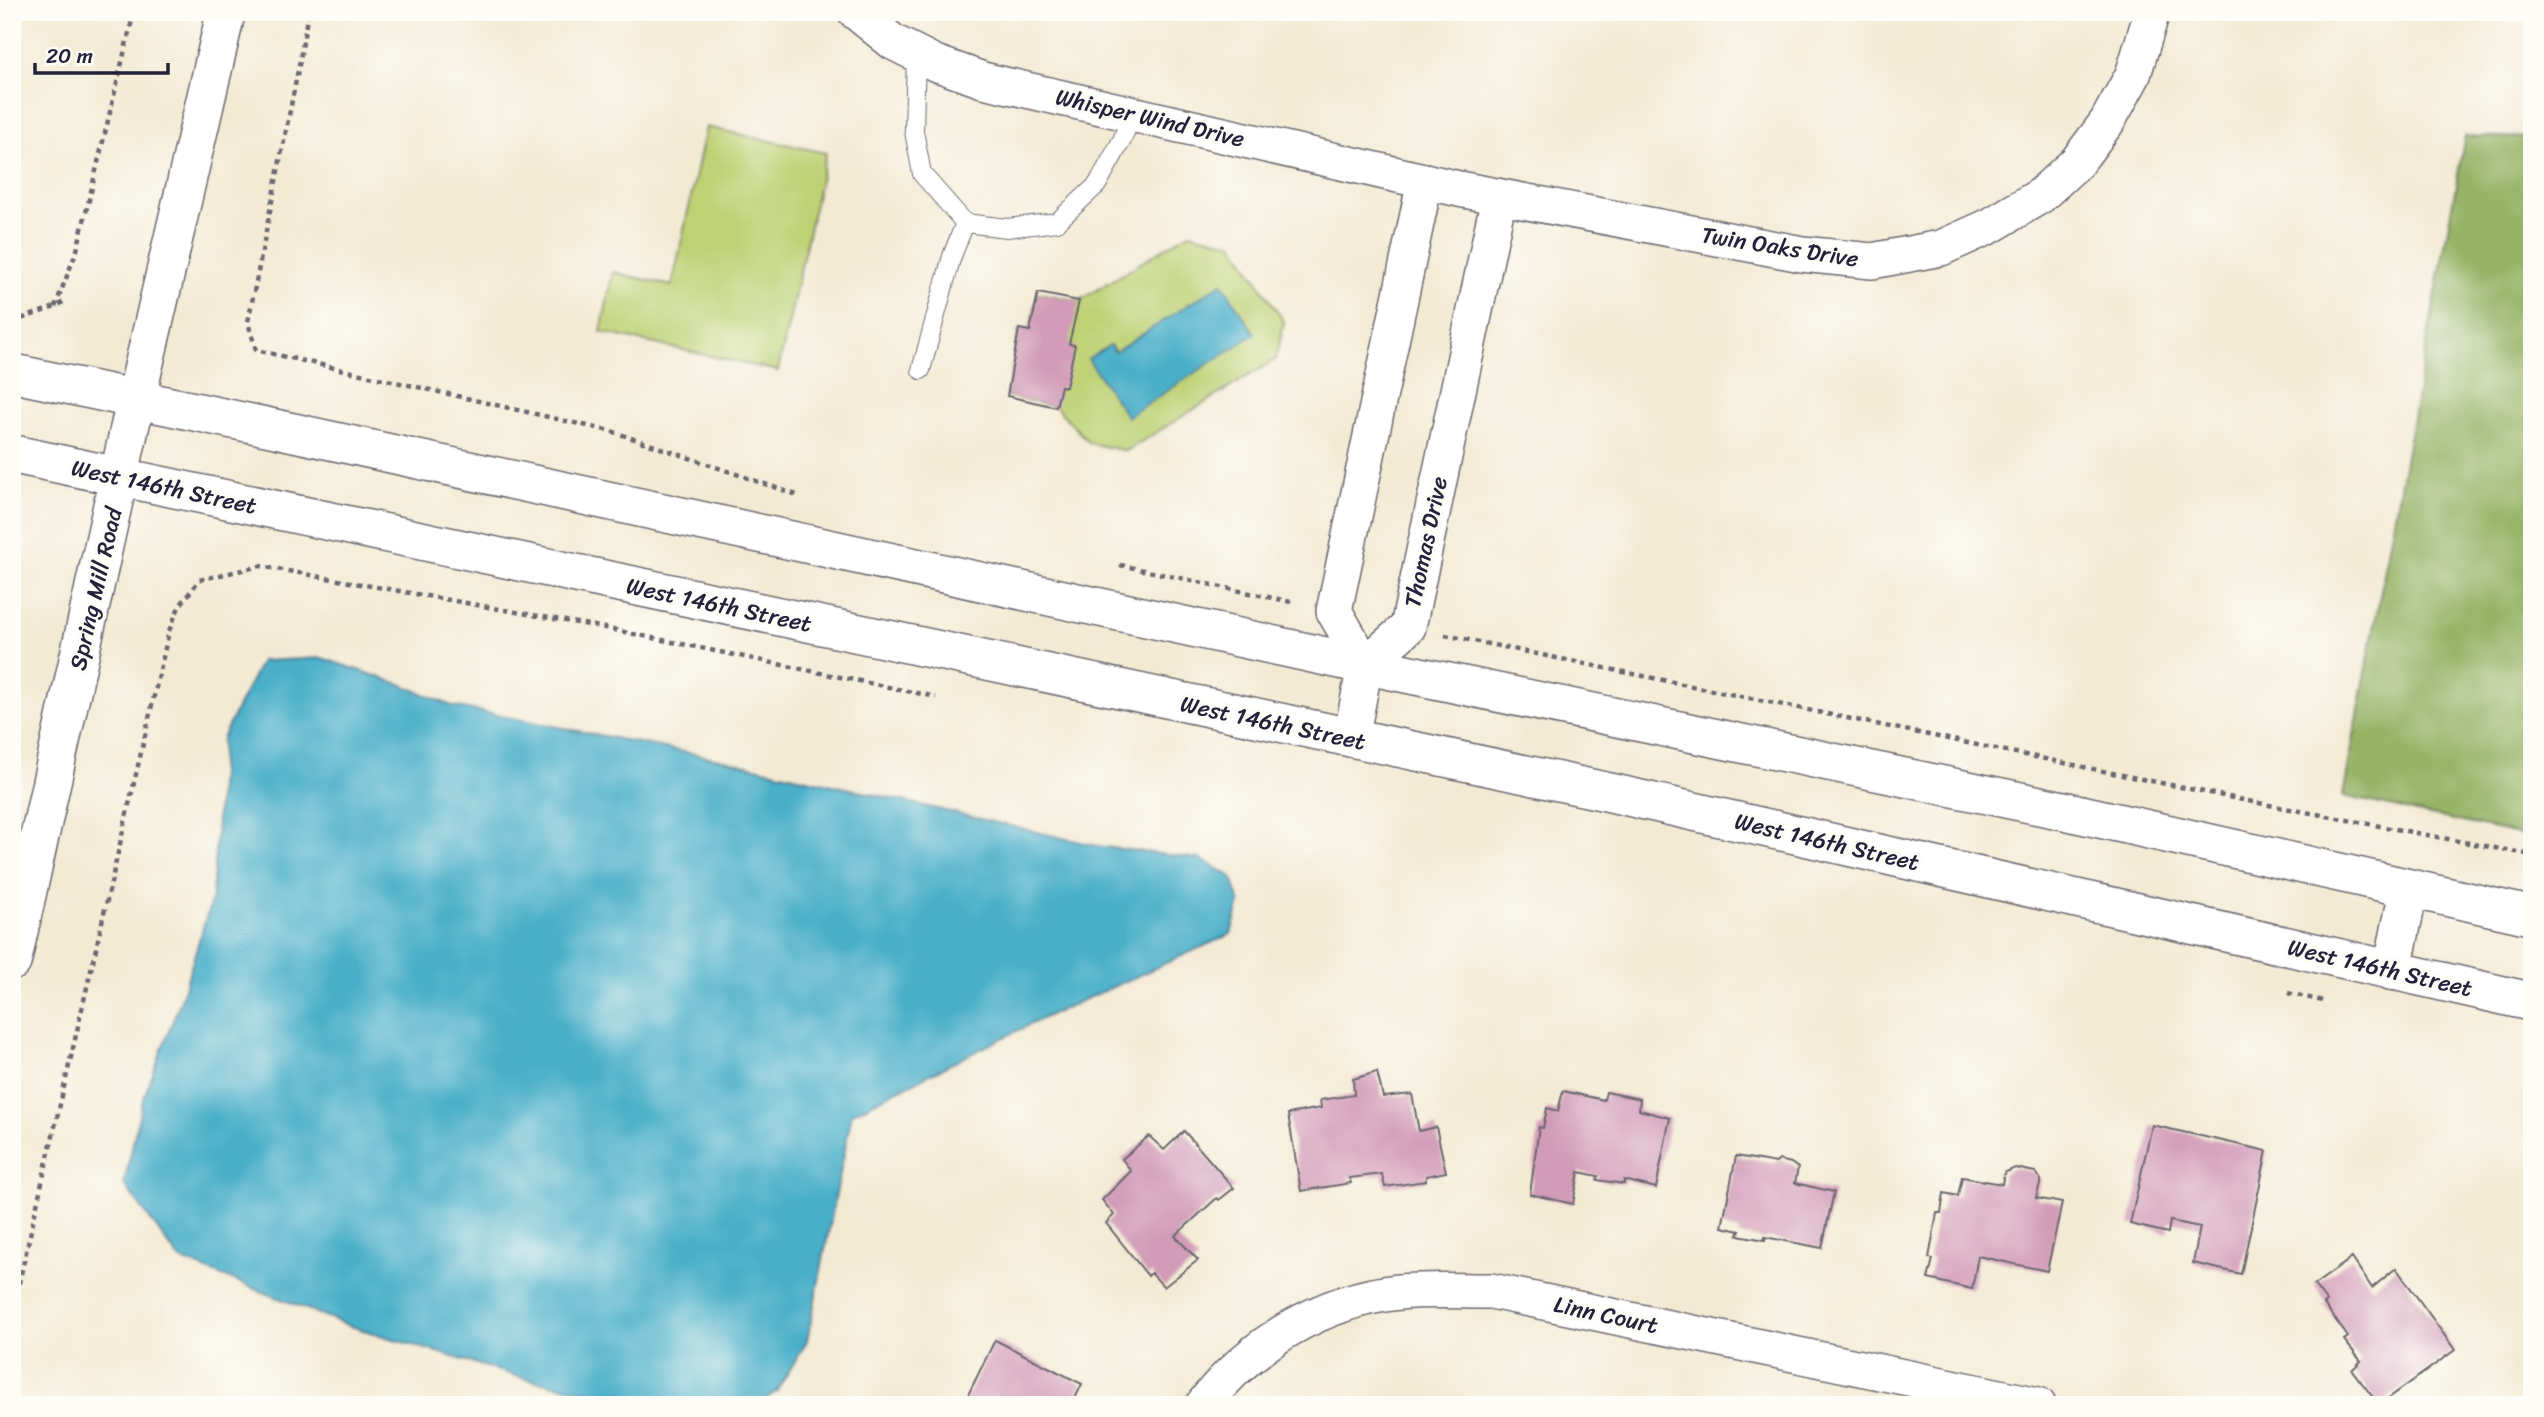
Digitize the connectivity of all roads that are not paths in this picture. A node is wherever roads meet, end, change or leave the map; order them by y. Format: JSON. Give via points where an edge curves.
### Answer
{"nodes":[{"id":1,"x":226,"y":12,"type":"edge"},
{"id":2,"x":856,"y":12,"type":"edge"},
{"id":3,"x":2152,"y":12,"type":"edge"},
{"id":4,"x":916,"y":53,"type":"junction"},
{"id":5,"x":1132,"y":114,"type":"junction"},
{"id":6,"x":1424,"y":181,"type":"junction"},
{"id":7,"x":1459,"y":189,"type":"joint"},
{"id":8,"x":1499,"y":197,"type":"junction"},
{"id":9,"x":965,"y":223,"type":"junction"},
{"id":10,"x":921,"y":370,"type":"dead end"},
{"id":11,"x":12,"y":373,"type":"edge"},
{"id":12,"x":136,"y":399,"type":"junction"},
{"id":13,"x":12,"y":454,"type":"edge"},
{"id":14,"x":120,"y":477,"type":"junction"},
{"id":15,"x":1365,"y":664,"type":"junction"},
{"id":16,"x":1351,"y":739,"type":"junction"},
{"id":17,"x":2409,"y":889,"type":"junction"},
{"id":18,"x":2532,"y":916,"type":"edge"},
{"id":19,"x":12,"y":961,"type":"edge"},
{"id":20,"x":2392,"y":971,"type":"junction"},
{"id":21,"x":2532,"y":1002,"type":"edge"},
{"id":22,"x":1203,"y":1405,"type":"edge"},
{"id":23,"x":2039,"y":1405,"type":"edge"}],
"edges":[{"from":1,"to":12,"type":"main road","name":"Spring Mill Road"},
{"from":2,"to":4,"type":"street","name":"Whisper Wind Drive","via":[[893,42]]},
{"from":3,"to":8,"type":"street","name":"Twin Oaks Drive","via":[[2133,75],[2107,122],[2077,162],[2040,196],[1941,248],[1872,261],[1802,254]]},
{"from":4,"to":5,"type":"street","name":"Whisper Wind Drive","via":[[984,80]]},
{"from":4,"to":9,"type":"lane","via":[[914,131],[922,174]]},
{"from":5,"to":6,"type":"street","name":"Whisper Wind Drive"},
{"from":5,"to":9,"type":"lane","via":[[1097,185],[1057,222],[1007,228]]},
{"from":6,"to":7,"type":"street","name":"Whisper Wind Drive"},
{"from":6,"to":15,"type":"street","via":[[1334,611]]},
{"from":7,"to":8,"type":"street","name":"Twin Oaks Drive"},
{"from":8,"to":15,"type":"street","name":"Thomas Drive","via":[[1408,627]]},
{"from":9,"to":10,"type":"lane"},
{"from":11,"to":12,"type":"main road"},
{"from":12,"to":14,"type":"main road","name":"Spring Mill Road"},
{"from":12,"to":15,"type":"main road"},
{"from":13,"to":14,"type":"main road","name":"West 146th Street"},
{"from":14,"to":16,"type":"main road","name":"West 146th Street"},
{"from":14,"to":19,"type":"main road","name":"Spring Mill Road"},
{"from":15,"to":16,"type":"street"},
{"from":15,"to":17,"type":"main road","via":[[2052,808]]},
{"from":16,"to":20,"type":"main road","name":"West 146th Street","via":[[1621,795]]},
{"from":17,"to":18,"type":"main road"},
{"from":17,"to":20,"type":"main road"},
{"from":20,"to":21,"type":"main road","name":"West 146th Street"},
{"from":22,"to":23,"type":"street","name":"Linn Court","via":[[1220,1382],[1259,1348],[1299,1323],[1344,1304],[1398,1292],[1491,1291]]}]}
